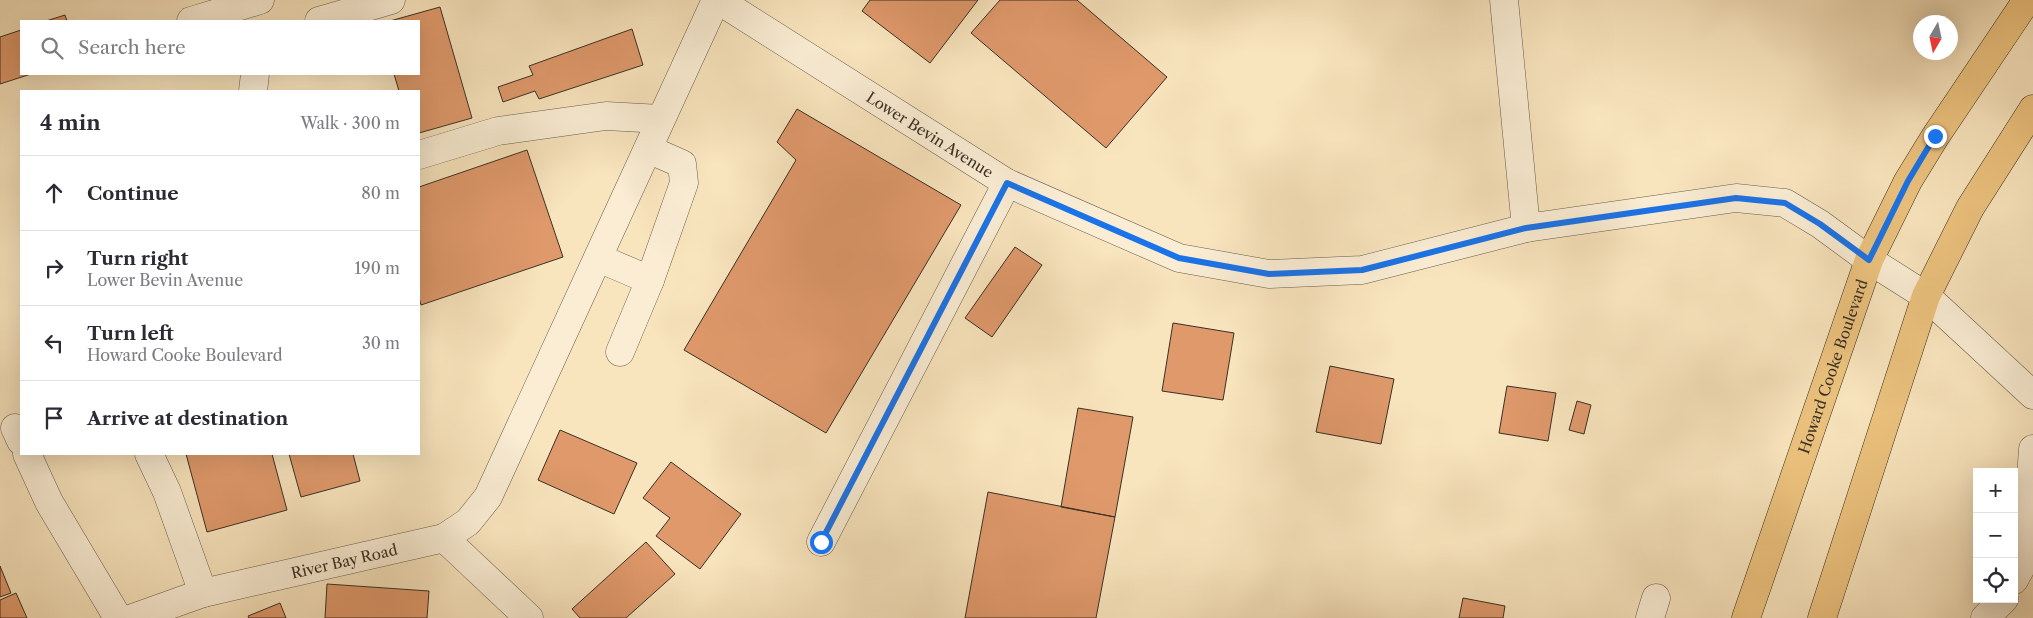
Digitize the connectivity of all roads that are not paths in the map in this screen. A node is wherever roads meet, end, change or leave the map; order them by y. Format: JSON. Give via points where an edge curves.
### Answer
{"nodes":[{"id":1,"x":260,"y":0,"type":"edge"},
{"id":2,"x":391,"y":0,"type":"edge"},
{"id":3,"x":717,"y":0,"type":"edge"},
{"id":4,"x":1504,"y":0,"type":"edge"},
{"id":5,"x":2027,"y":0,"type":"edge"},
{"id":6,"x":194,"y":20,"type":"edge"},
{"id":7,"x":322,"y":20,"type":"edge"},
{"id":8,"x":255,"y":75,"type":"edge"},
{"id":9,"x":253,"y":90,"type":"edge"},
{"id":10,"x":2033,"y":109,"type":"edge"},
{"id":11,"x":662,"y":119,"type":"junction"},
{"id":12,"x":648,"y":149,"type":"junction"},
{"id":13,"x":420,"y":155,"type":"edge"},
{"id":14,"x":1007,"y":183,"type":"junction"},
{"id":15,"x":1526,"y":228,"type":"junction"},
{"id":16,"x":598,"y":258,"type":"junction"},
{"id":17,"x":1869,"y":260,"type":"junction"},
{"id":18,"x":650,"y":280,"type":"junction"},
{"id":19,"x":1926,"y":296,"type":"junction"},
{"id":20,"x":620,"y":352,"type":"dead end"},
{"id":21,"x":2033,"y":395,"type":"edge"},
{"id":22,"x":2033,"y":449,"type":"edge"},
{"id":23,"x":27,"y":455,"type":"edge"},
{"id":24,"x":149,"y":455,"type":"edge"},
{"id":25,"x":444,"y":538,"type":"junction"},
{"id":26,"x":821,"y":542,"type":"dead end"},
{"id":27,"x":2024,"y":567,"type":"edge"},
{"id":28,"x":203,"y":594,"type":"junction"},
{"id":29,"x":2000,"y":603,"type":"edge"},
{"id":30,"x":118,"y":618,"type":"edge"},
{"id":31,"x":133,"y":618,"type":"edge"},
{"id":32,"x":529,"y":618,"type":"edge"},
{"id":33,"x":1746,"y":618,"type":"edge"},
{"id":34,"x":1822,"y":618,"type":"edge"},
{"id":35,"x":1986,"y":618,"type":"edge"}],
"edges":[{"from":1,"to":6,"type":"street"},
{"from":2,"to":7,"type":"street"},
{"from":3,"to":11,"type":"street"},
{"from":3,"to":14,"type":"street","name":"Lower Bevin Avenue"},
{"from":4,"to":15,"type":"street"},
{"from":5,"to":17,"type":"main road","name":"Howard Cooke Boulevard","via":[[1935,136],[1908,181]]},
{"from":8,"to":9,"type":"street"},
{"from":10,"to":19,"type":"main road","via":[[1970,208]]},
{"from":11,"to":12,"type":"street"},
{"from":11,"to":13,"type":"street","via":[[606,116],[498,131]]},
{"from":12,"to":16,"type":"street"},
{"from":12,"to":18,"type":"street","via":[[682,164],[684,183]]},
{"from":14,"to":15,"type":"street","name":"Lower Bevin Avenue","via":[[1179,258],[1269,274],[1362,270]]},
{"from":14,"to":26,"type":"street"},
{"from":15,"to":17,"type":"street","name":"Lower Bevin Avenue","via":[[1736,198],[1785,203]]},
{"from":16,"to":18,"type":"street"},
{"from":16,"to":25,"type":"street","via":[[488,496],[468,522]]},
{"from":17,"to":19,"type":"street","name":"Lower Bevin Avenue"},
{"from":17,"to":33,"type":"main road","name":"Howard Cooke Boulevard"},
{"from":18,"to":20,"type":"street"},
{"from":19,"to":21,"type":"street","name":"Lower Bevin Avenue"},
{"from":19,"to":34,"type":"main road"},
{"from":22,"to":27,"type":"street"},
{"from":23,"to":30,"type":"street","via":[[49,502]]},
{"from":24,"to":28,"type":"street","via":[[167,492]]},
{"from":25,"to":28,"type":"street","name":"River Bay Road"},
{"from":25,"to":32,"type":"street"},
{"from":28,"to":31,"type":"street","name":"River Bay Road"},
{"from":29,"to":35,"type":"street"}]}
